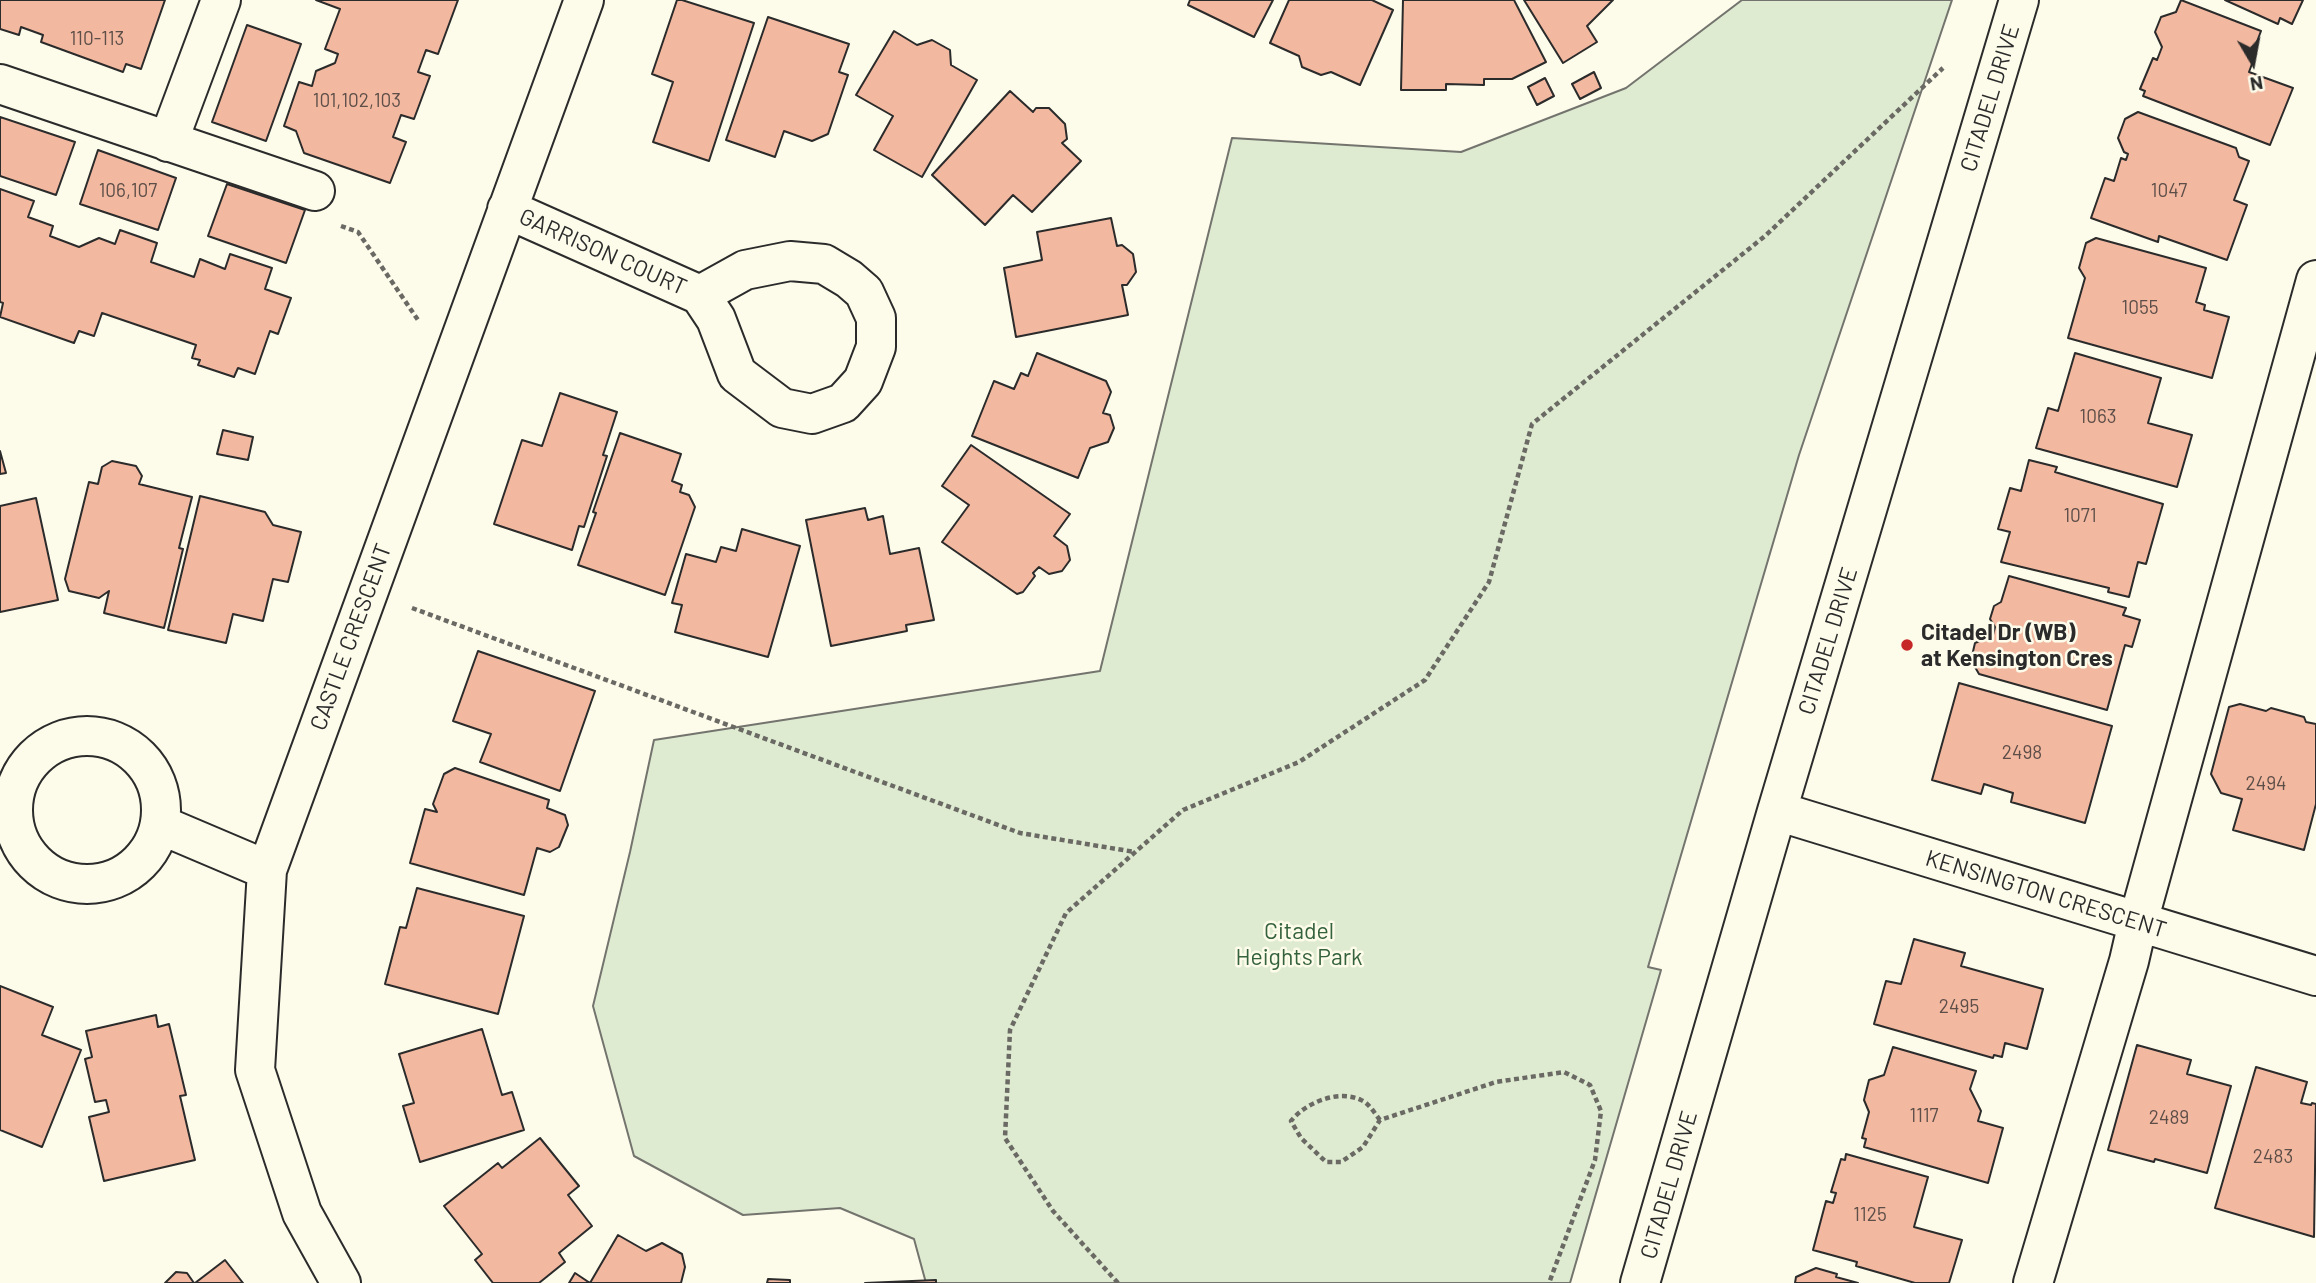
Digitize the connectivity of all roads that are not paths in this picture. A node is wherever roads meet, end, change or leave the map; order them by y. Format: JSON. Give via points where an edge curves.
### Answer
{"nodes":[{"id":1,"x":221,"y":0,"type":"edge"},
{"id":2,"x":584,"y":0,"type":"edge"},
{"id":3,"x":2019,"y":0,"type":"edge"},
{"id":4,"x":0,"y":84,"type":"edge"},
{"id":5,"x":169,"y":142,"type":"junction"},
{"id":6,"x":316,"y":191,"type":"dead end"},
{"id":7,"x":507,"y":209,"type":"junction"},
{"id":8,"x":2316,"y":280,"type":"edge"},
{"id":9,"x":700,"y":295,"type":"junction"},
{"id":10,"x":1777,"y":811,"type":"junction"},
{"id":11,"x":161,"y":825,"type":"dead end"},
{"id":12,"x":267,"y":870,"type":"junction"},
{"id":13,"x":2137,"y":922,"type":"junction"},
{"id":14,"x":2316,"y":976,"type":"edge"},
{"id":15,"x":341,"y":1283,"type":"edge"},
{"id":16,"x":1640,"y":1283,"type":"edge"},
{"id":17,"x":2033,"y":1283,"type":"edge"}],
"edges":[{"from":1,"to":5,"type":"street"},
{"from":2,"to":7,"type":"street","name":"CASTLE CRESCENT"},
{"from":3,"to":10,"type":"street","name":"CITADEL DRIVE"},
{"from":4,"to":5,"type":"street"},
{"from":5,"to":6,"type":"street"},
{"from":7,"to":9,"type":"street","name":"GARRISON COURT"},
{"from":7,"to":12,"type":"street","name":"CASTLE CRESCENT"},
{"from":8,"to":13,"type":"street"},
{"from":9,"to":9,"type":"street","name":"GARRISON COURT","via":[[716,319],[737,374],[782,408],[812,414],[843,403],[863,381],[876,347],[876,318],[864,292],[824,264],[790,261],[745,270]]},
{"from":10,"to":13,"type":"street","name":"KENSINGTON CRESCENT"},
{"from":10,"to":16,"type":"street","name":"CITADEL DRIVE"},
{"from":11,"to":12,"type":"street"},
{"from":12,"to":15,"type":"street","name":"CASTLE CRESCENT","via":[[255,1070],[302,1213]]},
{"from":13,"to":14,"type":"street","name":"KENSINGTON CRESCENT"},
{"from":13,"to":17,"type":"street"}]}
